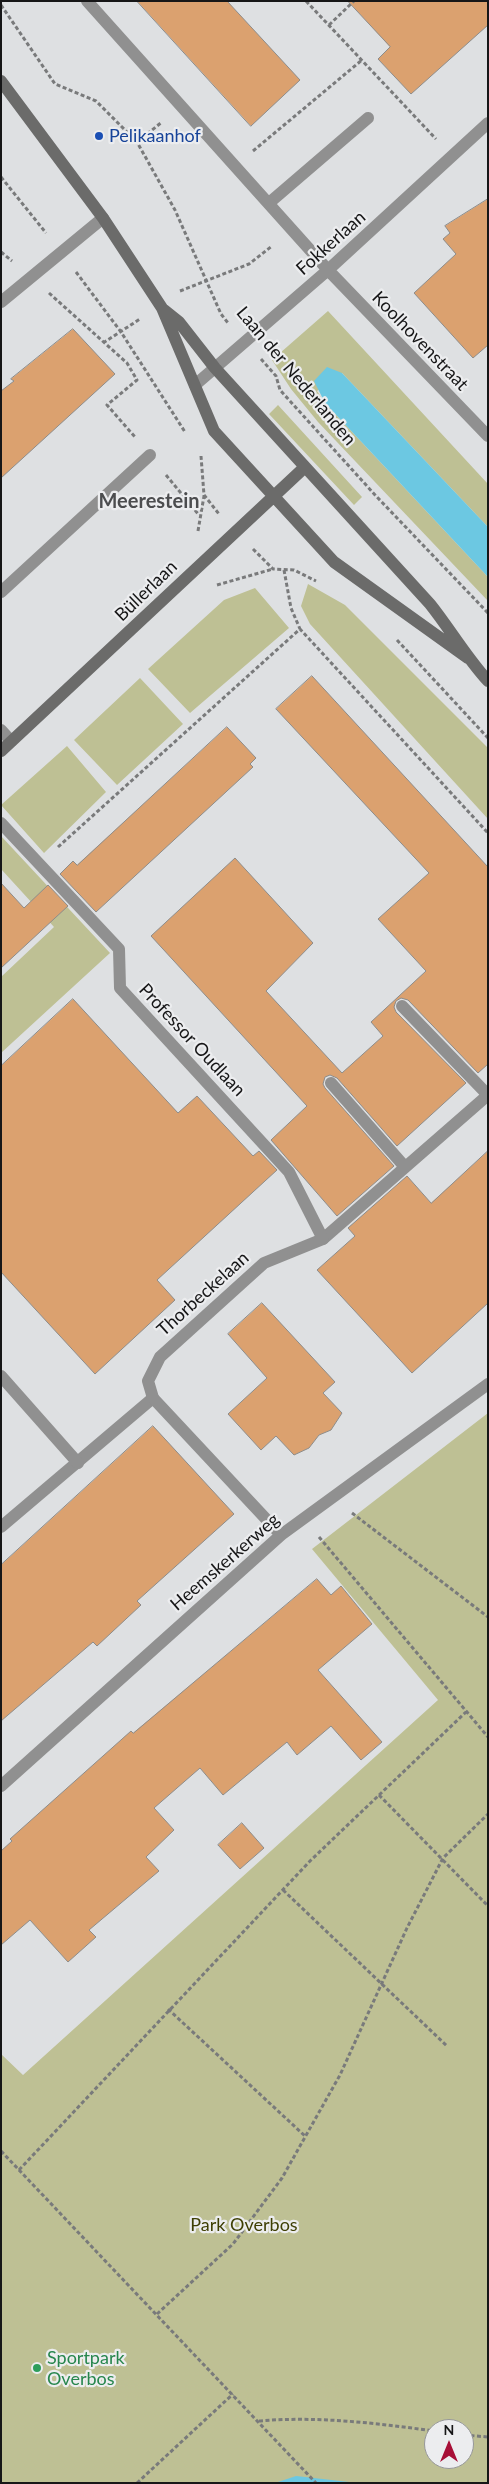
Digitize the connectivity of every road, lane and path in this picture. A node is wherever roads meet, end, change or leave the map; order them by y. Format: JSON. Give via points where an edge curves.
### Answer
{"nodes":[{"id":1,"x":86,"y":1,"type":"edge"},
{"id":2,"x":306,"y":1,"type":"edge"},
{"id":3,"x":354,"y":1,"type":"edge"},
{"id":4,"x":1,"y":5,"type":"edge"},
{"id":5,"x":329,"y":25,"type":"junction"},
{"id":6,"x":362,"y":60,"type":"junction"},
{"id":7,"x":1,"y":81,"type":"edge"},
{"id":8,"x":180,"y":106,"type":"junction"},
{"id":9,"x":368,"y":118,"type":"dead end"},
{"id":10,"x":488,"y":123,"type":"edge"},
{"id":11,"x":137,"y":142,"type":"junction"},
{"id":12,"x":452,"y":155,"type":"junction"},
{"id":13,"x":234,"y":166,"type":"junction"},
{"id":14,"x":1,"y":177,"type":"edge"},
{"id":15,"x":268,"y":203,"type":"junction"},
{"id":16,"x":103,"y":218,"type":"junction"},
{"id":17,"x":292,"y":230,"type":"junction"},
{"id":18,"x":60,"y":251,"type":"junction"},
{"id":19,"x":1,"y":252,"type":"edge"},
{"id":20,"x":328,"y":270,"type":"junction"},
{"id":21,"x":31,"y":276,"type":"junction"},
{"id":22,"x":208,"y":280,"type":"junction"},
{"id":23,"x":1,"y":302,"type":"edge"},
{"id":24,"x":161,"y":306,"type":"junction"},
{"id":25,"x":122,"y":332,"type":"junction"},
{"id":26,"x":103,"y":342,"type":"junction"},
{"id":27,"x":246,"y":343,"type":"junction"},
{"id":28,"x":215,"y":368,"type":"junction"},
{"id":29,"x":195,"y":384,"type":"junction"},
{"id":30,"x":488,"y":436,"type":"edge"},
{"id":31,"x":190,"y":440,"type":"dead end"},
{"id":32,"x":196,"y":448,"type":"dead end"},
{"id":33,"x":150,"y":455,"type":"junction"},
{"id":34,"x":305,"y":467,"type":"junction"},
{"id":35,"x":274,"y":496,"type":"junction"},
{"id":36,"x":199,"y":515,"type":"dead end"},
{"id":37,"x":236,"y":531,"type":"junction"},
{"id":38,"x":284,"y":570,"type":"junction"},
{"id":39,"x":319,"y":582,"type":"dead end"},
{"id":40,"x":1,"y":592,"type":"edge"},
{"id":41,"x":488,"y":613,"type":"edge"},
{"id":42,"x":300,"y":629,"type":"junction"},
{"id":43,"x":395,"y":638,"type":"dead end"},
{"id":44,"x":468,"y":658,"type":"junction"},
{"id":45,"x":488,"y":682,"type":"edge"},
{"id":46,"x":1,"y":730,"type":"edge"},
{"id":47,"x":488,"y":738,"type":"edge"},
{"id":48,"x":11,"y":741,"type":"junction"},
{"id":49,"x":1,"y":750,"type":"edge"},
{"id":50,"x":1,"y":823,"type":"edge"},
{"id":51,"x":488,"y":833,"type":"edge"},
{"id":52,"x":39,"y":864,"type":"junction"},
{"id":53,"x":402,"y":1006,"type":"dead end"},
{"id":54,"x":331,"y":1083,"type":"dead end"},
{"id":55,"x":488,"y":1095,"type":"edge"},
{"id":56,"x":405,"y":1167,"type":"junction"},
{"id":57,"x":324,"y":1240,"type":"junction"},
{"id":58,"x":1,"y":1376,"type":"edge"},
{"id":59,"x":488,"y":1384,"type":"edge"},
{"id":60,"x":152,"y":1398,"type":"junction"},
{"id":61,"x":78,"y":1463,"type":"junction"},
{"id":62,"x":332,"y":1497,"type":"junction"},
{"id":63,"x":304,"y":1518,"type":"junction"},
{"id":64,"x":1,"y":1527,"type":"edge"},
{"id":65,"x":281,"y":1535,"type":"junction"},
{"id":66,"x":488,"y":1617,"type":"edge"},
{"id":67,"x":466,"y":1712,"type":"junction"},
{"id":68,"x":488,"y":1738,"type":"edge"},
{"id":69,"x":1,"y":1786,"type":"edge"},
{"id":70,"x":379,"y":1795,"type":"junction"},
{"id":71,"x":488,"y":1814,"type":"edge"},
{"id":72,"x":443,"y":1858,"type":"junction"},
{"id":73,"x":283,"y":1890,"type":"junction"},
{"id":74,"x":488,"y":1906,"type":"edge"},
{"id":75,"x":380,"y":1986,"type":"junction"},
{"id":76,"x":168,"y":2009,"type":"junction"},
{"id":77,"x":447,"y":2046,"type":"dead end"},
{"id":78,"x":306,"y":2136,"type":"junction"},
{"id":79,"x":1,"y":2151,"type":"edge"},
{"id":80,"x":19,"y":2170,"type":"junction"},
{"id":81,"x":157,"y":2314,"type":"junction"},
{"id":82,"x":234,"y":2394,"type":"junction"},
{"id":83,"x":259,"y":2421,"type":"junction"},
{"id":84,"x":424,"y":2429,"type":"edge"},
{"id":85,"x":474,"y":2436,"type":"edge"},
{"id":86,"x":488,"y":2437,"type":"edge"},
{"id":87,"x":138,"y":2483,"type":"edge"},
{"id":88,"x":316,"y":2483,"type":"edge"}],
"edges":[{"from":1,"to":8,"type":"street"},
{"from":2,"to":5,"type":"path"},
{"from":3,"to":5,"type":"path"},
{"from":4,"to":11,"type":"path","name":"Laan der Nederlanden","via":[[55,84],[96,101]]},
{"from":5,"to":6,"type":"path"},
{"from":6,"to":12,"type":"path"},
{"from":6,"to":13,"type":"path"},
{"from":7,"to":16,"type":"main road"},
{"from":8,"to":11,"type":"path"},
{"from":8,"to":13,"type":"street"},
{"from":9,"to":15,"type":"street"},
{"from":10,"to":12,"type":"street","name":"Fokkerlaan"},
{"from":11,"to":22,"type":"path","name":"Laan der Nederlanden","via":[[175,210]]},
{"from":12,"to":20,"type":"street","name":"Fokkerlaan"},
{"from":13,"to":15,"type":"street"},
{"from":14,"to":18,"type":"path"},
{"from":15,"to":17,"type":"street"},
{"from":16,"to":18,"type":"street"},
{"from":16,"to":24,"type":"main road"},
{"from":17,"to":20,"type":"street"},
{"from":17,"to":22,"type":"path","via":[[249,264]]},
{"from":18,"to":21,"type":"street"},
{"from":18,"to":25,"type":"path"},
{"from":19,"to":21,"type":"path"},
{"from":20,"to":27,"type":"street","name":"Fokkerlaan"},
{"from":20,"to":30,"type":"street","name":"Koolhovenstraat"},
{"from":21,"to":23,"type":"street"},
{"from":21,"to":26,"type":"path"},
{"from":22,"to":24,"type":"path","via":[[178,292]]},
{"from":22,"to":27,"type":"path","name":"Laan der Nederlanden","via":[[221,314]]},
{"from":24,"to":25,"type":"path"},
{"from":24,"to":28,"type":"main road","via":[[179,322]]},
{"from":24,"to":29,"type":"main road"},
{"from":25,"to":26,"type":"path"},
{"from":25,"to":31,"type":"path"},
{"from":26,"to":33,"type":"path","via":[[126,363],[137,380],[107,405]]},
{"from":27,"to":28,"type":"street","name":"Fokkerlaan"},
{"from":27,"to":41,"type":"path","name":"Laan der Nederlanden","via":[[276,376],[286,397]]},
{"from":28,"to":29,"type":"street","name":"Fokkerlaan"},
{"from":28,"to":34,"type":"main road"},
{"from":29,"to":35,"type":"main road","via":[[214,431]]},
{"from":32,"to":37,"type":"path","via":[[201,456],[204,495]]},
{"from":33,"to":36,"type":"path"},
{"from":33,"to":40,"type":"street"},
{"from":34,"to":35,"type":"main road","name":"Büllerlaan"},
{"from":34,"to":44,"type":"main road","via":[[430,604]]},
{"from":35,"to":37,"type":"main road","name":"Büllerlaan"},
{"from":35,"to":44,"type":"main road","via":[[334,562]]},
{"from":37,"to":38,"type":"path","via":[[273,569]]},
{"from":37,"to":48,"type":"main road","name":"Büllerlaan"},
{"from":38,"to":39,"type":"path","via":[[294,570]]},
{"from":38,"to":42,"type":"path","via":[[291,608]]},
{"from":42,"to":51,"type":"path"},
{"from":42,"to":52,"type":"path"},
{"from":43,"to":47,"type":"path"},
{"from":44,"to":45,"type":"main road"},
{"from":46,"to":48,"type":"street"},
{"from":48,"to":49,"type":"main road","name":"Büllerlaan"},
{"from":50,"to":52,"type":"street","name":"Professor Oudlaan"},
{"from":52,"to":57,"type":"street","name":"Professor Oudlaan","via":[[118,949],[120,988],[290,1172]]},
{"from":53,"to":55,"type":"street","name":"Thorbeckelaan"},
{"from":54,"to":56,"type":"street"},
{"from":55,"to":56,"type":"street","name":"Thorbeckelaan"},
{"from":56,"to":57,"type":"street","name":"Thorbeckelaan"},
{"from":57,"to":60,"type":"street","name":"Thorbeckelaan","via":[[264,1263],[160,1357],[148,1381]]},
{"from":58,"to":61,"type":"street"},
{"from":59,"to":62,"type":"street","name":"Heemskerkerweg"},
{"from":60,"to":61,"type":"street"},
{"from":60,"to":65,"type":"street"},
{"from":61,"to":64,"type":"street"},
{"from":62,"to":63,"type":"street","name":"Heemskerkerweg"},
{"from":62,"to":66,"type":"path"},
{"from":63,"to":65,"type":"street","name":"Heemskerkerweg"},
{"from":63,"to":67,"type":"path"},
{"from":65,"to":69,"type":"street","name":"Heemskerkerweg"},
{"from":67,"to":68,"type":"path"},
{"from":67,"to":70,"type":"path"},
{"from":70,"to":72,"type":"path"},
{"from":70,"to":73,"type":"path"},
{"from":71,"to":72,"type":"path"},
{"from":72,"to":74,"type":"path"},
{"from":72,"to":75,"type":"path"},
{"from":73,"to":75,"type":"path"},
{"from":73,"to":76,"type":"path"},
{"from":75,"to":77,"type":"path"},
{"from":75,"to":78,"type":"path","via":[[340,2075]]},
{"from":76,"to":78,"type":"path"},
{"from":76,"to":80,"type":"path"},
{"from":78,"to":81,"type":"path","via":[[282,2178],[233,2244]]},
{"from":79,"to":80,"type":"path"},
{"from":80,"to":81,"type":"path"},
{"from":81,"to":82,"type":"path"},
{"from":82,"to":83,"type":"path"},
{"from":82,"to":87,"type":"path"},
{"from":83,"to":84,"type":"path","via":[[293,2418]]},
{"from":83,"to":88,"type":"path"},
{"from":85,"to":86,"type":"path"}]}
